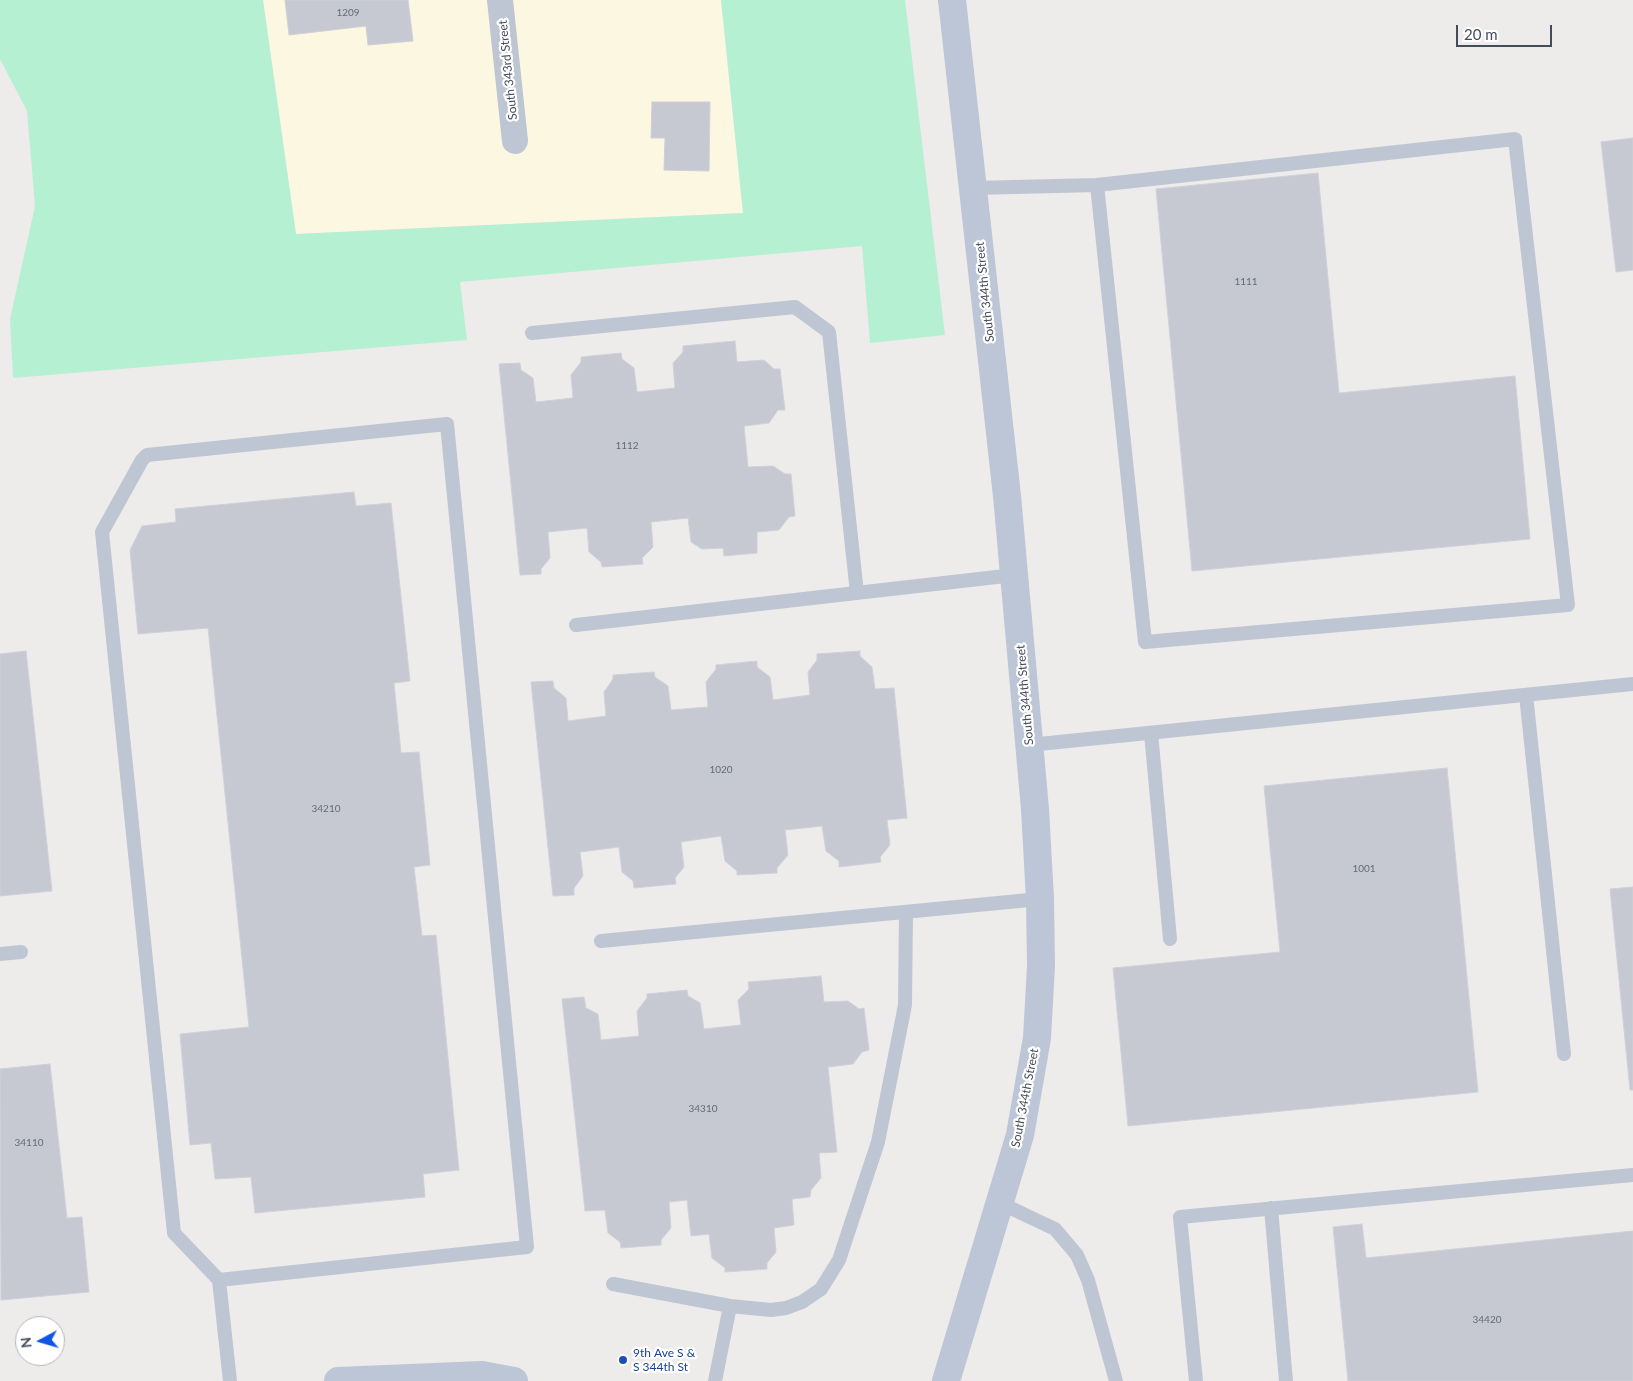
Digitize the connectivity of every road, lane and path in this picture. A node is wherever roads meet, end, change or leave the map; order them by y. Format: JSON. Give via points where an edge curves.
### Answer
{"nodes":[{"id":1,"x":500,"y":0,"type":"edge"},
{"id":2,"x":952,"y":0,"type":"edge"},
{"id":3,"x":515,"y":141,"type":"dead end"},
{"id":4,"x":1096,"y":185,"type":"junction"},
{"id":5,"x":973,"y":188,"type":"junction"},
{"id":6,"x":532,"y":333,"type":"dead end"},
{"id":7,"x":1014,"y":575,"type":"junction"},
{"id":8,"x":857,"y":593,"type":"junction"},
{"id":9,"x":576,"y":625,"type":"dead end"},
{"id":10,"x":1633,"y":684,"type":"edge"},
{"id":11,"x":1526,"y":695,"type":"junction"},
{"id":12,"x":1151,"y":732,"type":"junction"},
{"id":13,"x":1029,"y":745,"type":"junction"},
{"id":14,"x":1040,"y":899,"type":"junction"},
{"id":15,"x":906,"y":912,"type":"junction"},
{"id":16,"x":1170,"y":939,"type":"dead end"},
{"id":17,"x":601,"y":941,"type":"dead end"},
{"id":18,"x":21,"y":952,"type":"dead end"},
{"id":19,"x":0,"y":954,"type":"edge"},
{"id":20,"x":1564,"y":1054,"type":"dead end"},
{"id":21,"x":1633,"y":1175,"type":"edge"},
{"id":22,"x":1000,"y":1204,"type":"junction"},
{"id":23,"x":1271,"y":1208,"type":"junction"},
{"id":24,"x":218,"y":1280,"type":"junction"},
{"id":25,"x":613,"y":1284,"type":"dead end"},
{"id":26,"x":730,"y":1306,"type":"junction"},
{"id":27,"x":230,"y":1381,"type":"edge"},
{"id":28,"x":338,"y":1381,"type":"edge"},
{"id":29,"x":514,"y":1381,"type":"edge"},
{"id":30,"x":715,"y":1381,"type":"edge"},
{"id":31,"x":946,"y":1381,"type":"edge"},
{"id":32,"x":1116,"y":1381,"type":"edge"},
{"id":33,"x":1196,"y":1381,"type":"edge"},
{"id":34,"x":1286,"y":1381,"type":"edge"}],
"edges":[{"from":1,"to":3,"type":"street","name":"South 343rd Street"},
{"from":2,"to":5,"type":"street","name":"South 344th Street"},
{"from":4,"to":4,"type":"lane","via":[[1144,642],[1568,605],[1515,139]]},
{"from":4,"to":5,"type":"lane"},
{"from":5,"to":7,"type":"street","name":"South 344th Street"},
{"from":6,"to":8,"type":"lane","via":[[795,307],[829,332]]},
{"from":7,"to":8,"type":"lane"},
{"from":7,"to":13,"type":"street","name":"South 344th Street"},
{"from":8,"to":9,"type":"lane"},
{"from":10,"to":11,"type":"lane"},
{"from":11,"to":12,"type":"lane"},
{"from":11,"to":20,"type":"lane"},
{"from":12,"to":13,"type":"lane"},
{"from":12,"to":16,"type":"lane"},
{"from":13,"to":14,"type":"street","name":"South 344th Street"},
{"from":14,"to":15,"type":"lane"},
{"from":14,"to":22,"type":"street","name":"South 344th Street","via":[[1041,974],[1037,1038],[1020,1135]]},
{"from":15,"to":17,"type":"lane"},
{"from":15,"to":26,"type":"lane","via":[[905,1005],[878,1142],[839,1260],[820,1289],[802,1302],[771,1310]]},
{"from":18,"to":19,"type":"lane"},
{"from":21,"to":23,"type":"lane"},
{"from":22,"to":31,"type":"street","name":"South 344th Street"},
{"from":22,"to":32,"type":"lane","via":[[1056,1229],[1076,1255],[1088,1280]]},
{"from":23,"to":33,"type":"lane","via":[[1180,1217]]},
{"from":23,"to":34,"type":"lane"},
{"from":24,"to":24,"type":"lane","via":[[527,1247],[447,424],[147,455],[102,532],[174,1233]]},
{"from":24,"to":27,"type":"lane"},
{"from":25,"to":26,"type":"lane"},
{"from":26,"to":30,"type":"lane"},
{"from":28,"to":29,"type":"street","via":[[482,1375]]}]}
